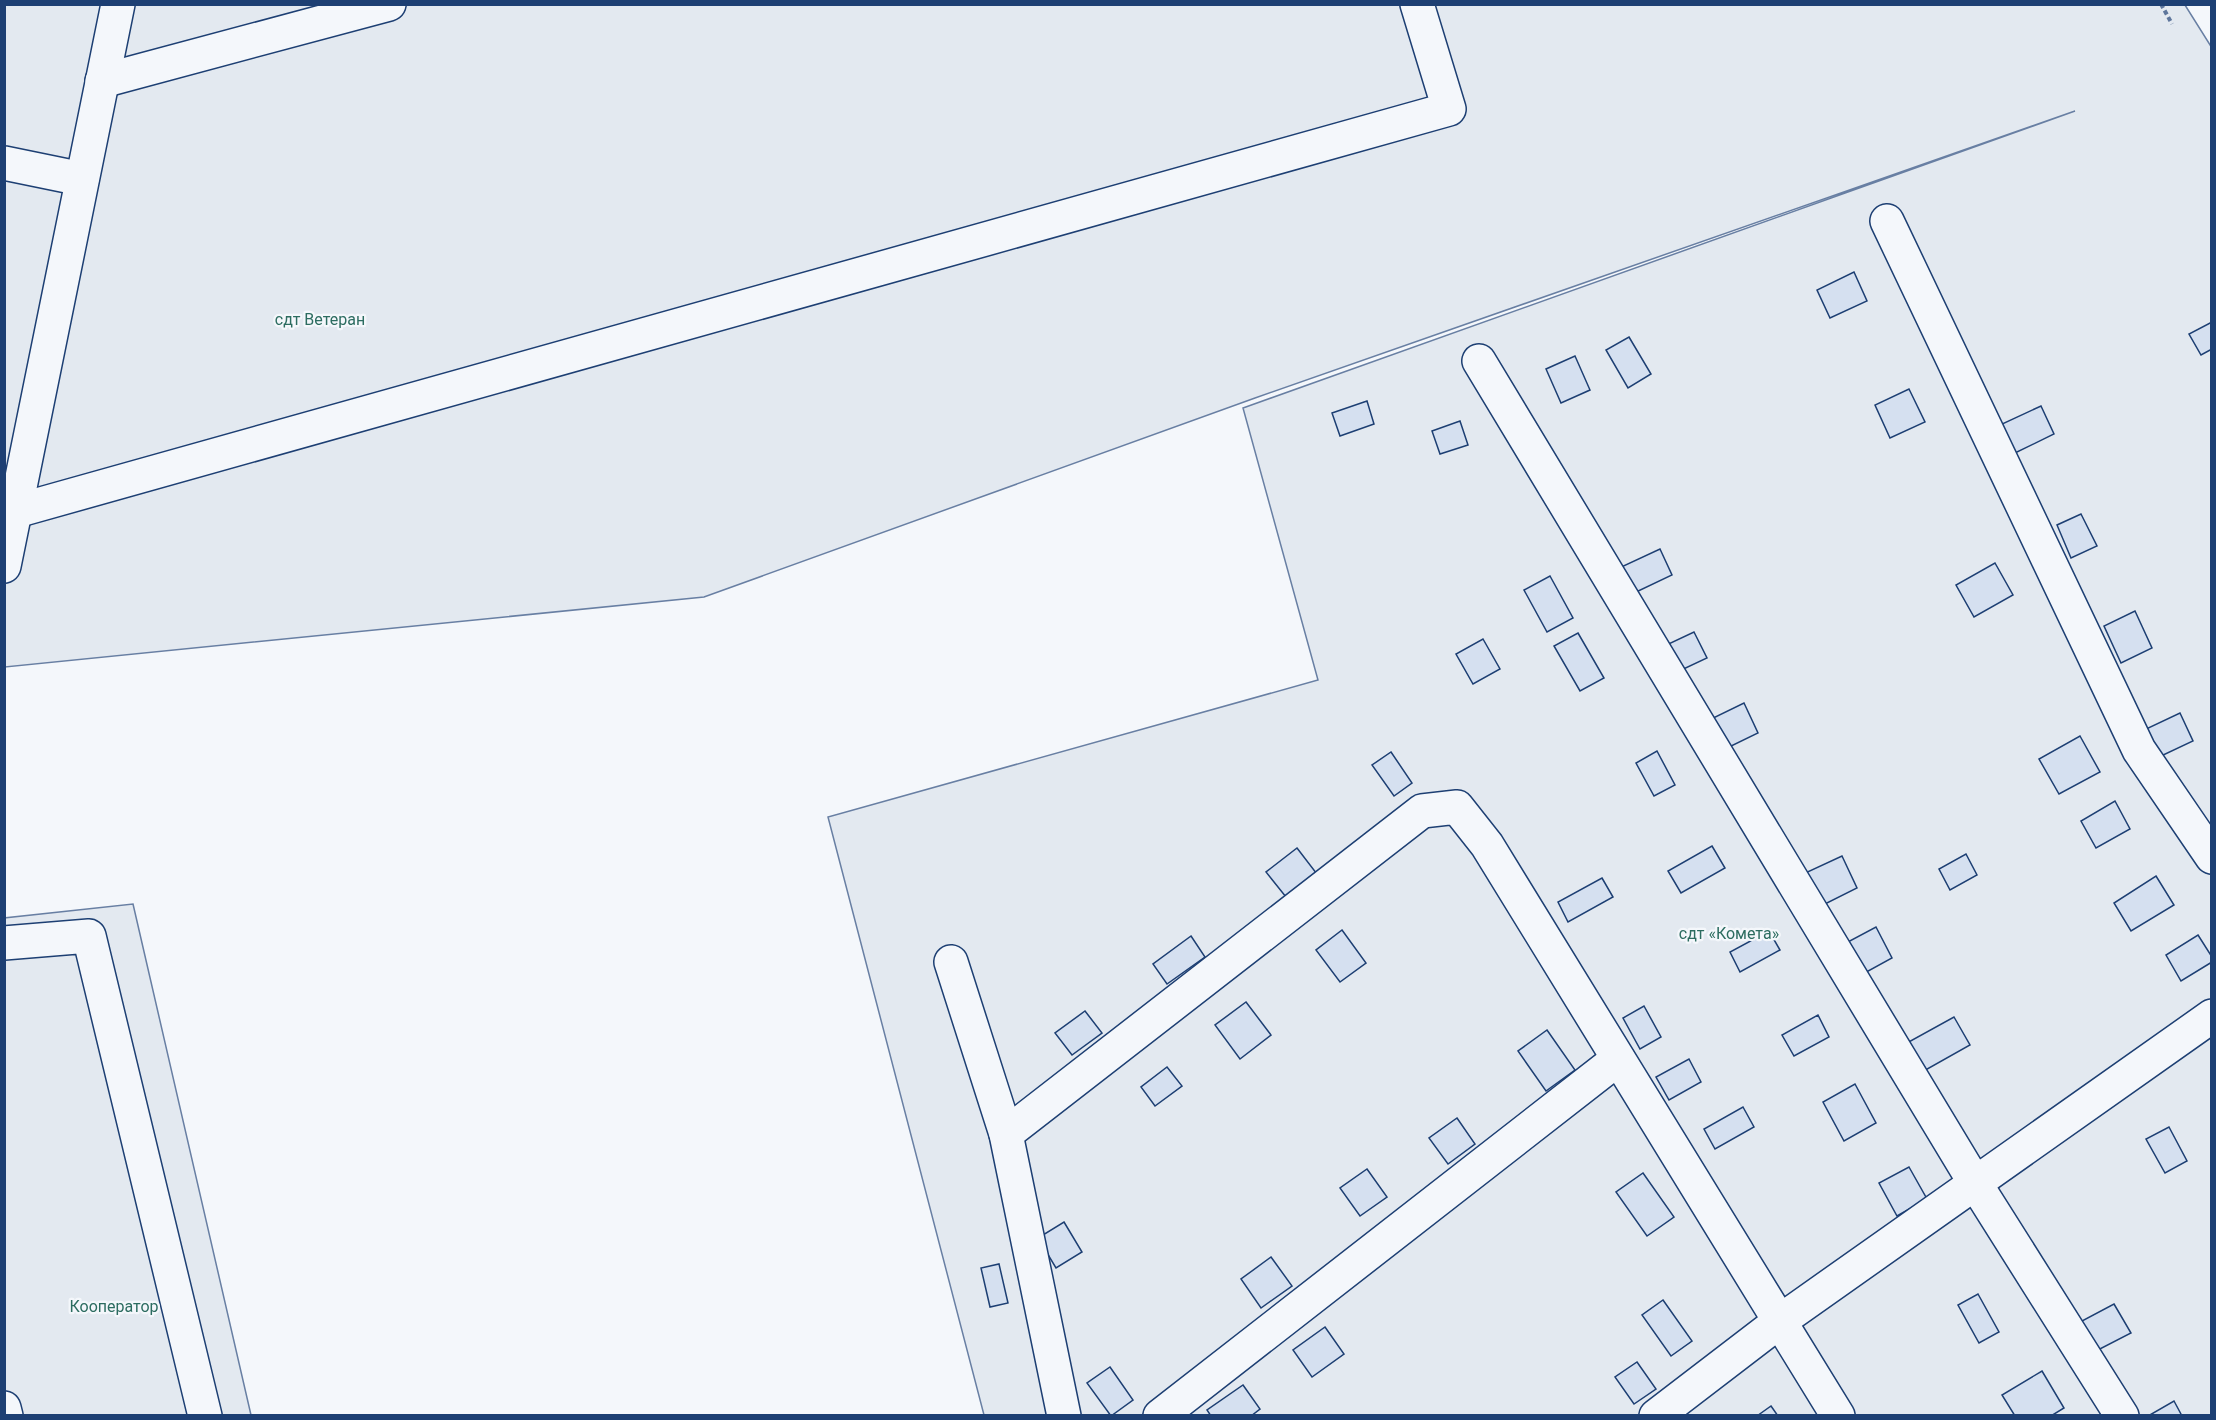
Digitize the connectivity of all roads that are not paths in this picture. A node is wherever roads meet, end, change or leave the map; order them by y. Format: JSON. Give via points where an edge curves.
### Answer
{"nodes":[{"id":1,"x":118,"y":4,"type":"edge"},
{"id":2,"x":390,"y":4,"type":"edge"},
{"id":3,"x":1417,"y":4,"type":"edge"},
{"id":4,"x":102,"y":81,"type":"junction"},
{"id":5,"x":4,"y":163,"type":"edge"},
{"id":6,"x":82,"y":179,"type":"junction"},
{"id":7,"x":1887,"y":221,"type":"dead end"},
{"id":8,"x":1479,"y":361,"type":"dead end"},
{"id":9,"x":9,"y":540,"type":"edge"},
{"id":10,"x":2211,"y":857,"type":"edge"},
{"id":11,"x":4,"y":943,"type":"edge"},
{"id":12,"x":951,"y":962,"type":"dead end"},
{"id":13,"x":2211,"y":1016,"type":"edge"},
{"id":14,"x":1618,"y":1059,"type":"junction"},
{"id":15,"x":1006,"y":1134,"type":"junction"},
{"id":16,"x":1975,"y":1183,"type":"junction"},
{"id":17,"x":1780,"y":1321,"type":"junction"},
{"id":18,"x":4,"y":1408,"type":"edge"},
{"id":19,"x":6,"y":1416,"type":"edge"},
{"id":20,"x":205,"y":1416,"type":"edge"},
{"id":21,"x":1064,"y":1416,"type":"edge"},
{"id":22,"x":1160,"y":1416,"type":"edge"},
{"id":23,"x":1656,"y":1416,"type":"edge"},
{"id":24,"x":1838,"y":1416,"type":"edge"},
{"id":25,"x":2122,"y":1416,"type":"edge"}],
"edges":[{"from":1,"to":4,"type":"street"},
{"from":2,"to":4,"type":"street"},
{"from":3,"to":9,"type":"street","via":[[1449,109]]},
{"from":4,"to":6,"type":"street"},
{"from":5,"to":6,"type":"street"},
{"from":6,"to":9,"type":"street"},
{"from":7,"to":10,"type":"street","via":[[2139,750]]},
{"from":8,"to":16,"type":"street"},
{"from":11,"to":20,"type":"street","via":[[89,936]]},
{"from":12,"to":15,"type":"street"},
{"from":13,"to":16,"type":"street"},
{"from":14,"to":15,"type":"street","via":[[1487,845],[1457,807],[1422,811]]},
{"from":14,"to":17,"type":"street"},
{"from":14,"to":22,"type":"street"},
{"from":15,"to":21,"type":"street"},
{"from":16,"to":17,"type":"street"},
{"from":16,"to":25,"type":"street"},
{"from":17,"to":23,"type":"street"},
{"from":17,"to":24,"type":"street"},
{"from":18,"to":19,"type":"street"}]}
